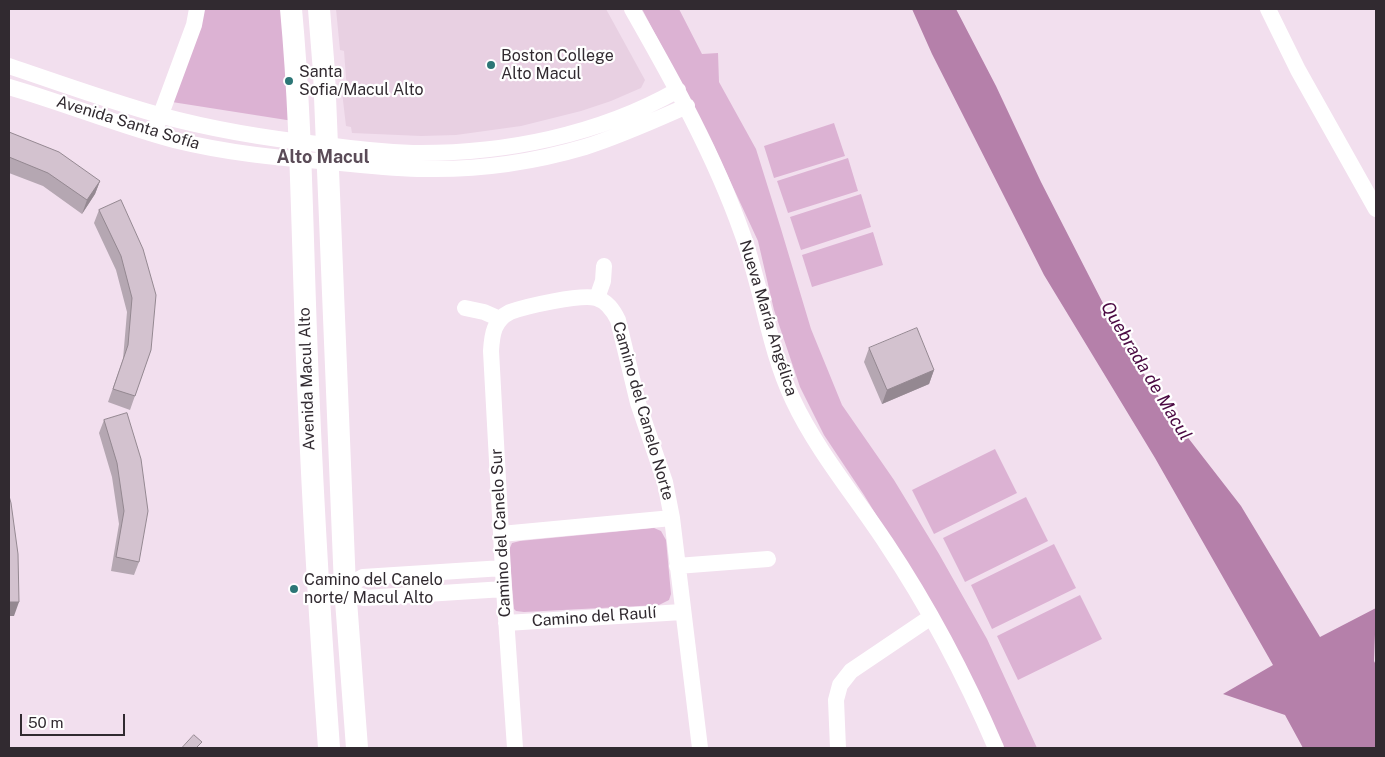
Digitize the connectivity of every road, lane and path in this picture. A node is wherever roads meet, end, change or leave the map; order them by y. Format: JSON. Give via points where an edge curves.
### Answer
{"nodes":[{"id":1,"x":197,"y":9,"type":"edge"},
{"id":2,"x":291,"y":9,"type":"edge"},
{"id":3,"x":319,"y":9,"type":"edge"},
{"id":4,"x":632,"y":9,"type":"edge"},
{"id":5,"x":1268,"y":9,"type":"edge"},
{"id":6,"x":9,"y":66,"type":"edge"},
{"id":7,"x":9,"y":87,"type":"edge"},
{"id":8,"x":678,"y":90,"type":"junction"},
{"id":9,"x":687,"y":106,"type":"junction"},
{"id":10,"x":160,"y":115,"type":"junction"},
{"id":11,"x":154,"y":134,"type":"junction"},
{"id":12,"x":299,"y":152,"type":"junction"},
{"id":13,"x":326,"y":154,"type":"junction"},
{"id":14,"x":1376,"y":209,"type":"edge"},
{"id":15,"x":604,"y":266,"type":"dead end"},
{"id":16,"x":597,"y":298,"type":"junction"},
{"id":17,"x":465,"y":308,"type":"dead end"},
{"id":18,"x":500,"y":319,"type":"junction"},
{"id":19,"x":672,"y":518,"type":"junction"},
{"id":20,"x":501,"y":534,"type":"junction"},
{"id":21,"x":768,"y":559,"type":"dead end"},
{"id":22,"x":677,"y":566,"type":"junction"},
{"id":23,"x":503,"y":568,"type":"junction"},
{"id":24,"x":345,"y":587,"type":"junction"},
{"id":25,"x":317,"y":589,"type":"junction"},
{"id":26,"x":504,"y":589,"type":"junction"},
{"id":27,"x":682,"y":612,"type":"junction"},
{"id":28,"x":931,"y":616,"type":"junction"},
{"id":29,"x":506,"y":623,"type":"junction"},
{"id":30,"x":836,"y":727,"type":"junction"},
{"id":31,"x":329,"y":748,"type":"edge"},
{"id":32,"x":357,"y":748,"type":"edge"},
{"id":33,"x":515,"y":748,"type":"edge"},
{"id":34,"x":700,"y":748,"type":"edge"},
{"id":35,"x":838,"y":748,"type":"edge"},
{"id":36,"x":845,"y":748,"type":"edge"},
{"id":37,"x":996,"y":748,"type":"edge"}],
"edges":[{"from":1,"to":10,"type":"street"},
{"from":2,"to":12,"type":"street","name":"Avenida Macul Alto","via":[[298,84]]},
{"from":3,"to":13,"type":"street","name":"Avenida Macul Alto"},
{"from":4,"to":8,"type":"street","name":"Nueva María Angélica"},
{"from":5,"to":14,"type":"street","via":[[1298,70]]},
{"from":6,"to":10,"type":"street","name":"Avenida Santa Sofía"},
{"from":7,"to":11,"type":"street","name":"Avenida Santa Sofía"},
{"from":8,"to":9,"type":"street","name":"Nueva María Angélica"},
{"from":8,"to":13,"type":"street","name":"Avenida Santa Sofía","via":[[584,130],[525,144],[482,150]]},
{"from":9,"to":13,"type":"street","name":"Avenida Santa Sofía","via":[[586,147],[505,164],[424,170]]},
{"from":9,"to":28,"type":"street","name":"Nueva María Angélica","via":[[743,234],[778,363],[793,401],[815,441],[885,541]]},
{"from":10,"to":11,"type":"street"},
{"from":10,"to":12,"type":"street","name":"Avenida Santa Sofía","via":[[249,135]]},
{"from":11,"to":12,"type":"street","name":"Avenida Santa Sofía","via":[[238,153]]},
{"from":12,"to":13,"type":"street","name":"Avenida Santa Sofía"},
{"from":12,"to":25,"type":"street","name":"Avenida Macul Alto"},
{"from":13,"to":24,"type":"street","name":"Avenida Macul Alto"},
{"from":15,"to":16,"type":"street"},
{"from":16,"to":18,"type":"street","via":[[580,297],[518,309]]},
{"from":16,"to":19,"type":"street","name":"Camino del Canelo Norte","via":[[609,306],[618,320],[638,403],[664,476]]},
{"from":17,"to":18,"type":"street"},
{"from":18,"to":20,"type":"street","name":"Camino del Canelo Sur","via":[[493,332],[492,351]]},
{"from":19,"to":20,"type":"street"},
{"from":19,"to":22,"type":"street","name":"Camino del Canelo Norte"},
{"from":20,"to":23,"type":"street","name":"Camino del Canelo Sur"},
{"from":21,"to":22,"type":"street"},
{"from":22,"to":27,"type":"street","name":"Camino del Canelo Norte"},
{"from":23,"to":24,"type":"street","via":[[363,577]]},
{"from":23,"to":26,"type":"street","name":"Camino del Canelo Sur"},
{"from":24,"to":25,"type":"street"},
{"from":24,"to":26,"type":"street","via":[[364,598]]},
{"from":24,"to":32,"type":"street","name":"Avenida Macul Alto"},
{"from":25,"to":31,"type":"street","name":"Avenida Macul Alto"},
{"from":26,"to":29,"type":"street","name":"Camino del Canelo Sur"},
{"from":27,"to":29,"type":"street","name":"Camino del Raulí"},
{"from":27,"to":34,"type":"street","name":"Camino del Canelo Norte"},
{"from":28,"to":30,"type":"street","via":[[847,675],[837,693]]},
{"from":28,"to":37,"type":"street","name":"Nueva María Angélica"},
{"from":29,"to":33,"type":"street","name":"Camino del Canelo Sur"},
{"from":30,"to":35,"type":"street"},
{"from":30,"to":36,"type":"street"}]}
